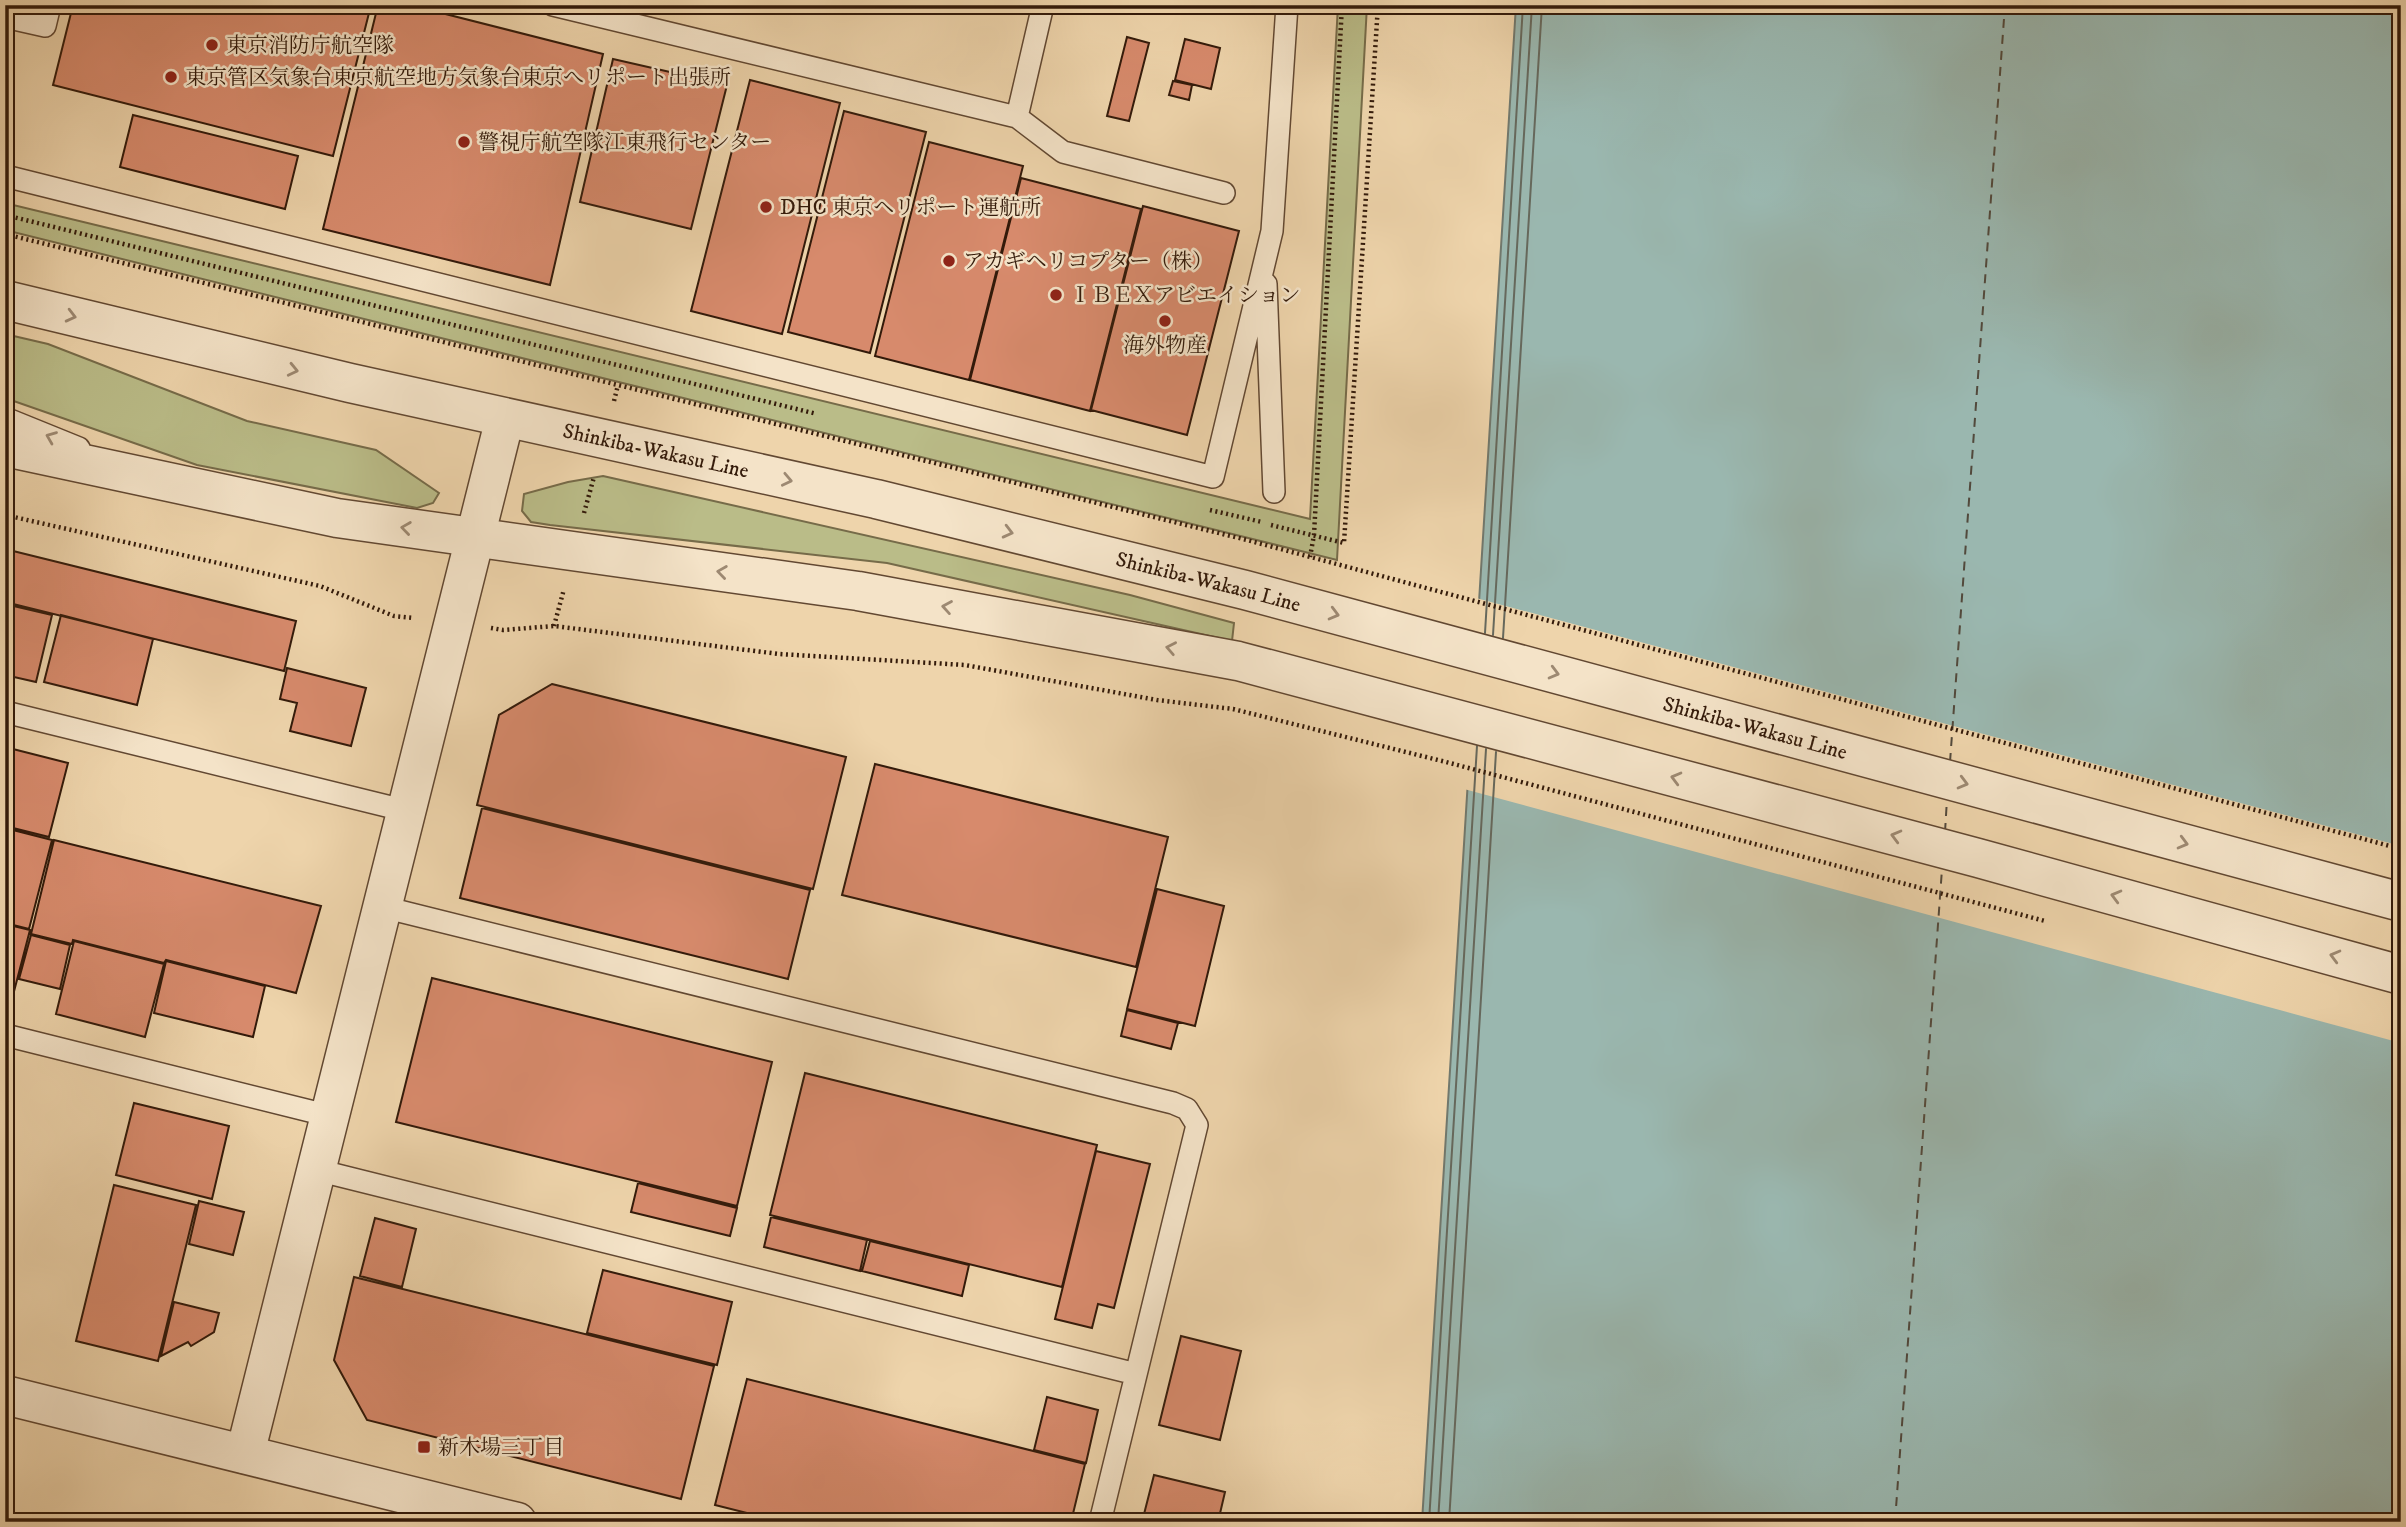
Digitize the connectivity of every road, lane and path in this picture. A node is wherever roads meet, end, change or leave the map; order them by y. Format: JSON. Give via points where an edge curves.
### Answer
{"nodes":[{"id":1,"x":50,"y":5,"type":"edge"},
{"id":2,"x":553,"y":5,"type":"edge"},
{"id":3,"x":1043,"y":5,"type":"edge"},
{"id":4,"x":1287,"y":5,"type":"edge"},
{"id":5,"x":1342,"y":5,"type":"edge"},
{"id":6,"x":1378,"y":5,"type":"edge"},
{"id":7,"x":5,"y":17,"type":"edge"},
{"id":8,"x":1017,"y":117,"type":"junction"},
{"id":9,"x":5,"y":176,"type":"edge"},
{"id":10,"x":1224,"y":193,"type":"dead end"},
{"id":11,"x":5,"y":215,"type":"edge"},
{"id":12,"x":5,"y":234,"type":"edge"},
{"id":13,"x":1265,"y":259,"type":"junction"},
{"id":14,"x":5,"y":300,"type":"edge"},
{"id":15,"x":618,"y":385,"type":"junction"},
{"id":16,"x":828,"y":416,"type":"dead end"},
{"id":17,"x":5,"y":418,"type":"edge"},
{"id":18,"x":505,"y":418,"type":"junction"},
{"id":19,"x":604,"y":440,"type":"junction"},
{"id":20,"x":5,"y":447,"type":"edge"},
{"id":21,"x":159,"y":481,"type":"junction"},
{"id":22,"x":1274,"y":492,"type":"dead end"},
{"id":23,"x":1206,"y":509,"type":"dead end"},
{"id":24,"x":5,"y":515,"type":"edge"},
{"id":25,"x":1314,"y":535,"type":"junction"},
{"id":26,"x":474,"y":537,"type":"junction"},
{"id":27,"x":574,"y":552,"type":"junction"},
{"id":28,"x":1310,"y":557,"type":"junction"},
{"id":29,"x":394,"y":616,"type":"dead end"},
{"id":30,"x":554,"y":626,"type":"junction"},
{"id":31,"x":503,"y":630,"type":"dead end"},
{"id":32,"x":5,"y":712,"type":"edge"},
{"id":33,"x":407,"y":811,"type":"junction"},
{"id":34,"x":2401,"y":849,"type":"edge"},
{"id":35,"x":2401,"y":902,"type":"edge"},
{"id":36,"x":383,"y":907,"type":"junction"},
{"id":37,"x":2047,"y":922,"type":"dead end"},
{"id":38,"x":2401,"y":975,"type":"edge"},
{"id":39,"x":5,"y":1035,"type":"edge"},
{"id":40,"x":330,"y":1116,"type":"junction"},
{"id":41,"x":317,"y":1170,"type":"junction"},
{"id":42,"x":1136,"y":1374,"type":"junction"},
{"id":43,"x":5,"y":1395,"type":"edge"},
{"id":44,"x":245,"y":1454,"type":"junction"},
{"id":45,"x":517,"y":1522,"type":"edge"},
{"id":46,"x":1100,"y":1522,"type":"edge"}],
"edges":[{"from":1,"to":7,"type":"lane","via":[[45,26]]},
{"from":2,"to":8,"type":"lane"},
{"from":3,"to":8,"type":"lane"},
{"from":4,"to":13,"type":"lane","via":[[1272,231]]},
{"from":5,"to":25,"type":"path"},
{"from":6,"to":25,"type":"path","via":[[1344,543]]},
{"from":8,"to":10,"type":"lane","via":[[1063,152]]},
{"from":9,"to":13,"type":"lane","via":[[1213,477]]},
{"from":11,"to":16,"type":"path"},
{"from":12,"to":15,"type":"path"},
{"from":13,"to":22,"type":"lane"},
{"from":14,"to":18,"type":"street","name":"Shinkiba-Wakasu Line","one_way":true},
{"from":15,"to":19,"type":"path"},
{"from":15,"to":28,"type":"path"},
{"from":21,"to":17,"type":"lane","one_way":true},
{"from":18,"to":19,"type":"street","name":"Shinkiba-Wakasu Line"},
{"from":18,"to":26,"type":"street"},
{"from":19,"to":27,"type":"path"},
{"from":19,"to":35,"type":"street","name":"Shinkiba-Wakasu Line","one_way":true,"via":[[876,499],[1245,590]]},
{"from":20,"to":21,"type":"street"},
{"from":26,"to":21,"type":"street","one_way":true,"via":[[337,518]]},
{"from":23,"to":25,"type":"path"},
{"from":24,"to":29,"type":"path","via":[[320,586]]},
{"from":25,"to":28,"type":"path"},
{"from":26,"to":27,"type":"street"},
{"from":26,"to":33,"type":"street"},
{"from":27,"to":30,"type":"path"},
{"from":38,"to":27,"type":"street","one_way":true,"via":[[1238,661],[858,591]]},
{"from":28,"to":34,"type":"path"},
{"from":30,"to":31,"type":"path"},
{"from":30,"to":37,"type":"path","via":[[779,654],[965,665],[1233,709]]},
{"from":32,"to":33,"type":"lane"},
{"from":33,"to":36,"type":"street"},
{"from":36,"to":40,"type":"street"},
{"from":36,"to":42,"type":"lane","via":[[1187,1109],[1197,1125]]},
{"from":39,"to":40,"type":"lane"},
{"from":40,"to":41,"type":"street"},
{"from":41,"to":42,"type":"lane"},
{"from":41,"to":44,"type":"street"},
{"from":42,"to":46,"type":"lane"},
{"from":43,"to":44,"type":"street"},
{"from":44,"to":45,"type":"street"}]}
